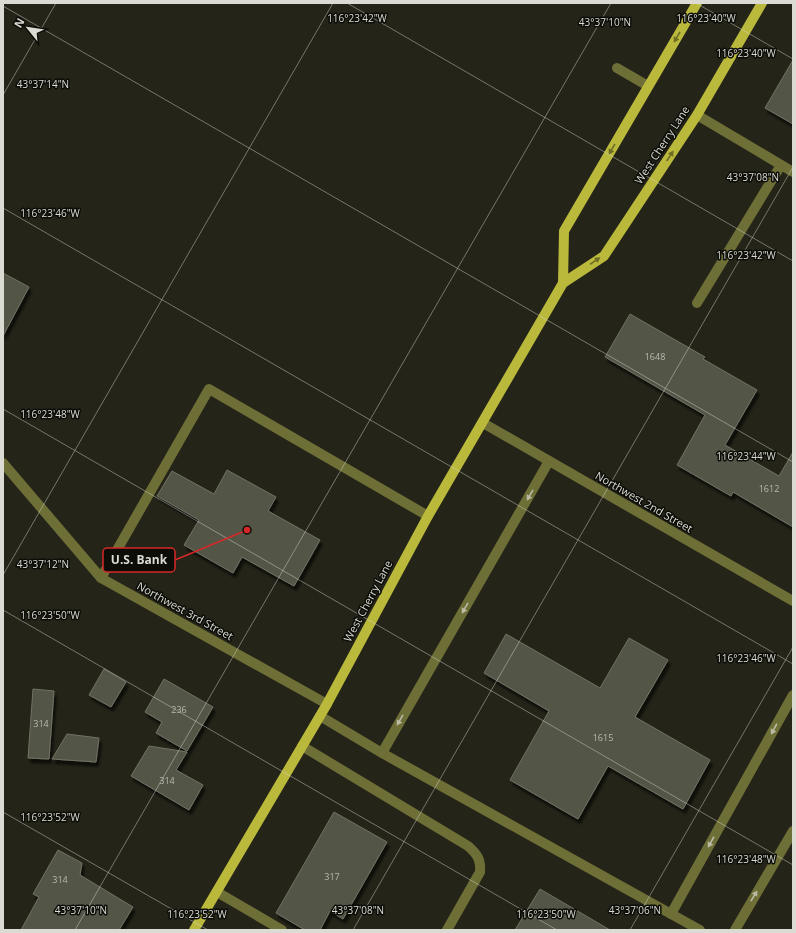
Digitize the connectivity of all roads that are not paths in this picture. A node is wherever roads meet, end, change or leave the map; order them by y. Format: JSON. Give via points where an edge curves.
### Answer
{"nodes":[{"id":1,"x":697,"y":3,"type":"edge"},
{"id":2,"x":762,"y":3,"type":"edge"},
{"id":3,"x":616,"y":68,"type":"dead end"},
{"id":4,"x":648,"y":86,"type":"junction"},
{"id":5,"x":696,"y":116,"type":"junction"},
{"id":6,"x":781,"y":165,"type":"junction"},
{"id":7,"x":793,"y":172,"type":"edge"},
{"id":8,"x":563,"y":283,"type":"junction"},
{"id":9,"x":697,"y":303,"type":"dead end"},
{"id":10,"x":482,"y":423,"type":"junction"},
{"id":11,"x":549,"y":461,"type":"junction"},
{"id":12,"x":3,"y":463,"type":"edge"},
{"id":13,"x":428,"y":516,"type":"junction"},
{"id":14,"x":101,"y":578,"type":"junction"},
{"id":15,"x":793,"y":601,"type":"edge"},
{"id":16,"x":793,"y":695,"type":"edge"},
{"id":17,"x":327,"y":704,"type":"junction"},
{"id":18,"x":320,"y":716,"type":"junction"},
{"id":19,"x":302,"y":746,"type":"junction"},
{"id":20,"x":382,"y":753,"type":"junction"},
{"id":21,"x":793,"y":831,"type":"edge"},
{"id":22,"x":217,"y":892,"type":"junction"},
{"id":23,"x":671,"y":914,"type":"junction"},
{"id":24,"x":194,"y":930,"type":"edge"},
{"id":25,"x":282,"y":930,"type":"edge"},
{"id":26,"x":447,"y":930,"type":"edge"},
{"id":27,"x":700,"y":930,"type":"edge"},
{"id":28,"x":735,"y":930,"type":"edge"}],
"edges":[{"from":1,"to":4,"type":"main road","name":"West Cherry Lane","one_way":true},
{"from":2,"to":5,"type":"main road","name":"West Cherry Lane"},
{"from":3,"to":4,"type":"street"},
{"from":4,"to":8,"type":"main road","name":"West Cherry Lane","one_way":true,"via":[[564,231]]},
{"from":5,"to":6,"type":"street"},
{"from":8,"to":5,"type":"main road","name":"West Cherry Lane","one_way":true,"via":[[604,256]]},
{"from":6,"to":7,"type":"street"},
{"from":6,"to":9,"type":"street"},
{"from":8,"to":10,"type":"main road","name":"West Cherry Lane"},
{"from":10,"to":11,"type":"street","name":"Northwest 2nd Street"},
{"from":10,"to":13,"type":"main road","name":"West Cherry Lane"},
{"from":11,"to":15,"type":"street","name":"Northwest 2nd Street"},
{"from":11,"to":20,"type":"street","one_way":true},
{"from":12,"to":14,"type":"street","name":"Northwest 3rd Street"},
{"from":13,"to":14,"type":"street","via":[[209,390]]},
{"from":13,"to":17,"type":"main road","name":"West Cherry Lane"},
{"from":14,"to":17,"type":"street","name":"Northwest 3rd Street"},
{"from":16,"to":23,"type":"street","one_way":true},
{"from":17,"to":18,"type":"main road","name":"West Cherry Lane"},
{"from":18,"to":19,"type":"main road","name":"West Cherry Lane"},
{"from":18,"to":20,"type":"street"},
{"from":19,"to":22,"type":"main road","name":"West Cherry Lane"},
{"from":19,"to":26,"type":"street","via":[[468,846],[477,854],[480,872]]},
{"from":20,"to":23,"type":"street"},
{"from":28,"to":21,"type":"street","one_way":true},
{"from":22,"to":24,"type":"main road","name":"West Cherry Lane"},
{"from":22,"to":25,"type":"street"},
{"from":23,"to":27,"type":"street"}]}
